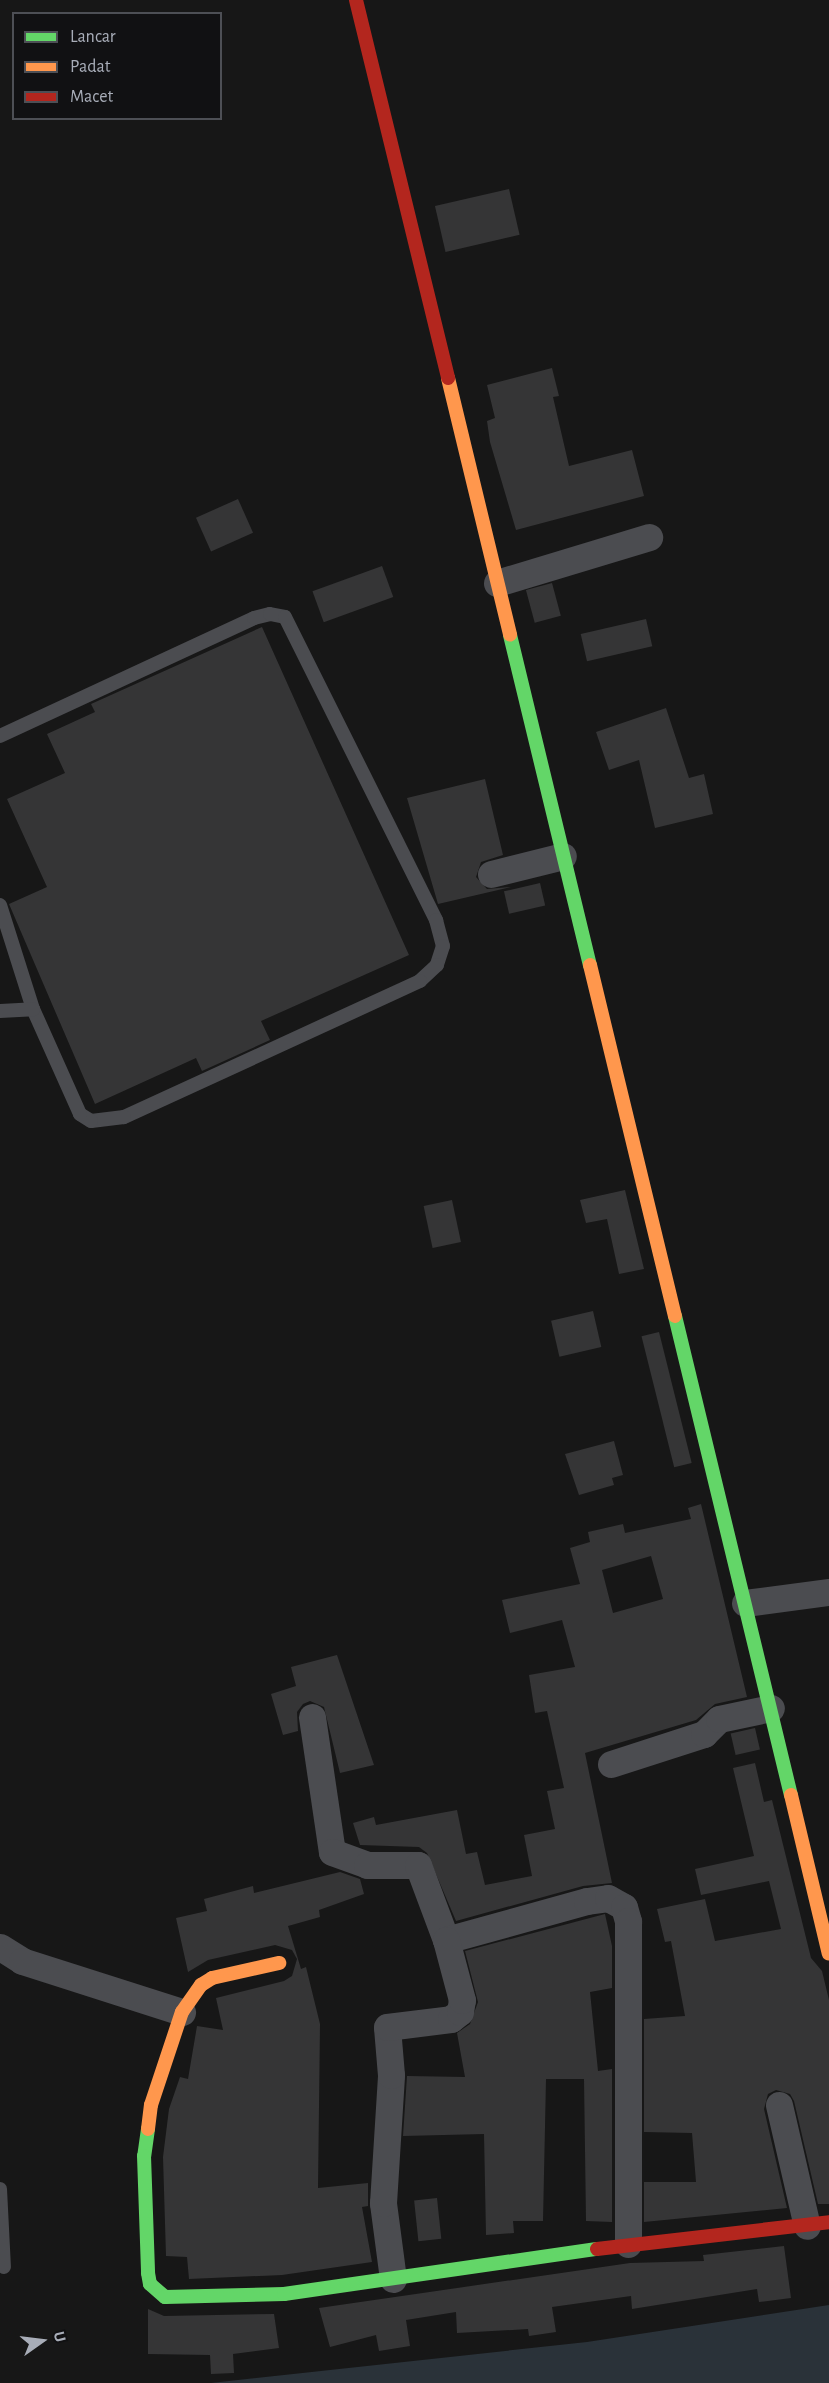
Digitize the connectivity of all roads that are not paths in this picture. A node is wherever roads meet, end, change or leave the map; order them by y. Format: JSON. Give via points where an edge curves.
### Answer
{"nodes":[{"id":1,"x":356,"y":0,"type":"edge"},
{"id":2,"x":649,"y":537,"type":"dead end"},
{"id":3,"x":497,"y":583,"type":"junction"},
{"id":4,"x":0,"y":736,"type":"edge"},
{"id":5,"x":564,"y":856,"type":"junction"},
{"id":6,"x":491,"y":874,"type":"dead end"},
{"id":7,"x":0,"y":905,"type":"edge"},
{"id":8,"x":33,"y":1010,"type":"junction"},
{"id":9,"x":0,"y":1011,"type":"edge"},
{"id":10,"x":829,"y":1592,"type":"edge"},
{"id":11,"x":745,"y":1603,"type":"junction"},
{"id":12,"x":771,"y":1708,"type":"junction"},
{"id":13,"x":312,"y":1717,"type":"dead end"},
{"id":14,"x":611,"y":1764,"type":"dead end"},
{"id":15,"x":447,"y":1940,"type":"junction"},
{"id":16,"x":0,"y":1947,"type":"edge"},
{"id":17,"x":829,"y":1954,"type":"edge"},
{"id":18,"x":279,"y":1963,"type":"dead end"},
{"id":19,"x":182,"y":2012,"type":"junction"},
{"id":20,"x":779,"y":2105,"type":"dead end"},
{"id":21,"x":0,"y":2189,"type":"edge"},
{"id":22,"x":818,"y":2224,"type":"edge"},
{"id":23,"x":628,"y":2244,"type":"junction"},
{"id":24,"x":4,"y":2267,"type":"dead end"},
{"id":25,"x":393,"y":2279,"type":"junction"}],
"edges":[{"from":1,"to":3,"type":"street"},
{"from":2,"to":3,"type":"street"},
{"from":3,"to":5,"type":"street"},
{"from":4,"to":8,"type":"lane","via":[[254,618],[270,614],[285,617],[436,920],[442,946],[437,965],[420,981],[108,1122],[91,1121],[80,1114]]},
{"from":5,"to":6,"type":"street"},
{"from":5,"to":11,"type":"street"},
{"from":7,"to":8,"type":"lane"},
{"from":8,"to":9,"type":"lane"},
{"from":10,"to":11,"type":"street"},
{"from":11,"to":12,"type":"street"},
{"from":12,"to":14,"type":"street","via":[[719,1719],[704,1734]]},
{"from":12,"to":17,"type":"street"},
{"from":13,"to":15,"type":"street","via":[[332,1852],[367,1865],[418,1865]]},
{"from":15,"to":23,"type":"street","via":[[587,1901],[608,1898],[624,1907]]},
{"from":15,"to":25,"type":"street","via":[[462,2000],[460,2012],[452,2019],[387,2027],[390,2075],[383,2203]]},
{"from":16,"to":19,"type":"street","via":[[33,1965]]},
{"from":18,"to":19,"type":"street","via":[[212,1978],[201,1985]]},
{"from":19,"to":25,"type":"street","via":[[146,2128],[148,2273],[156,2292],[165,2297],[223,2299]]},
{"from":20,"to":22,"type":"street"},
{"from":21,"to":24,"type":"lane"},
{"from":22,"to":23,"type":"street"},
{"from":23,"to":25,"type":"street"}]}
